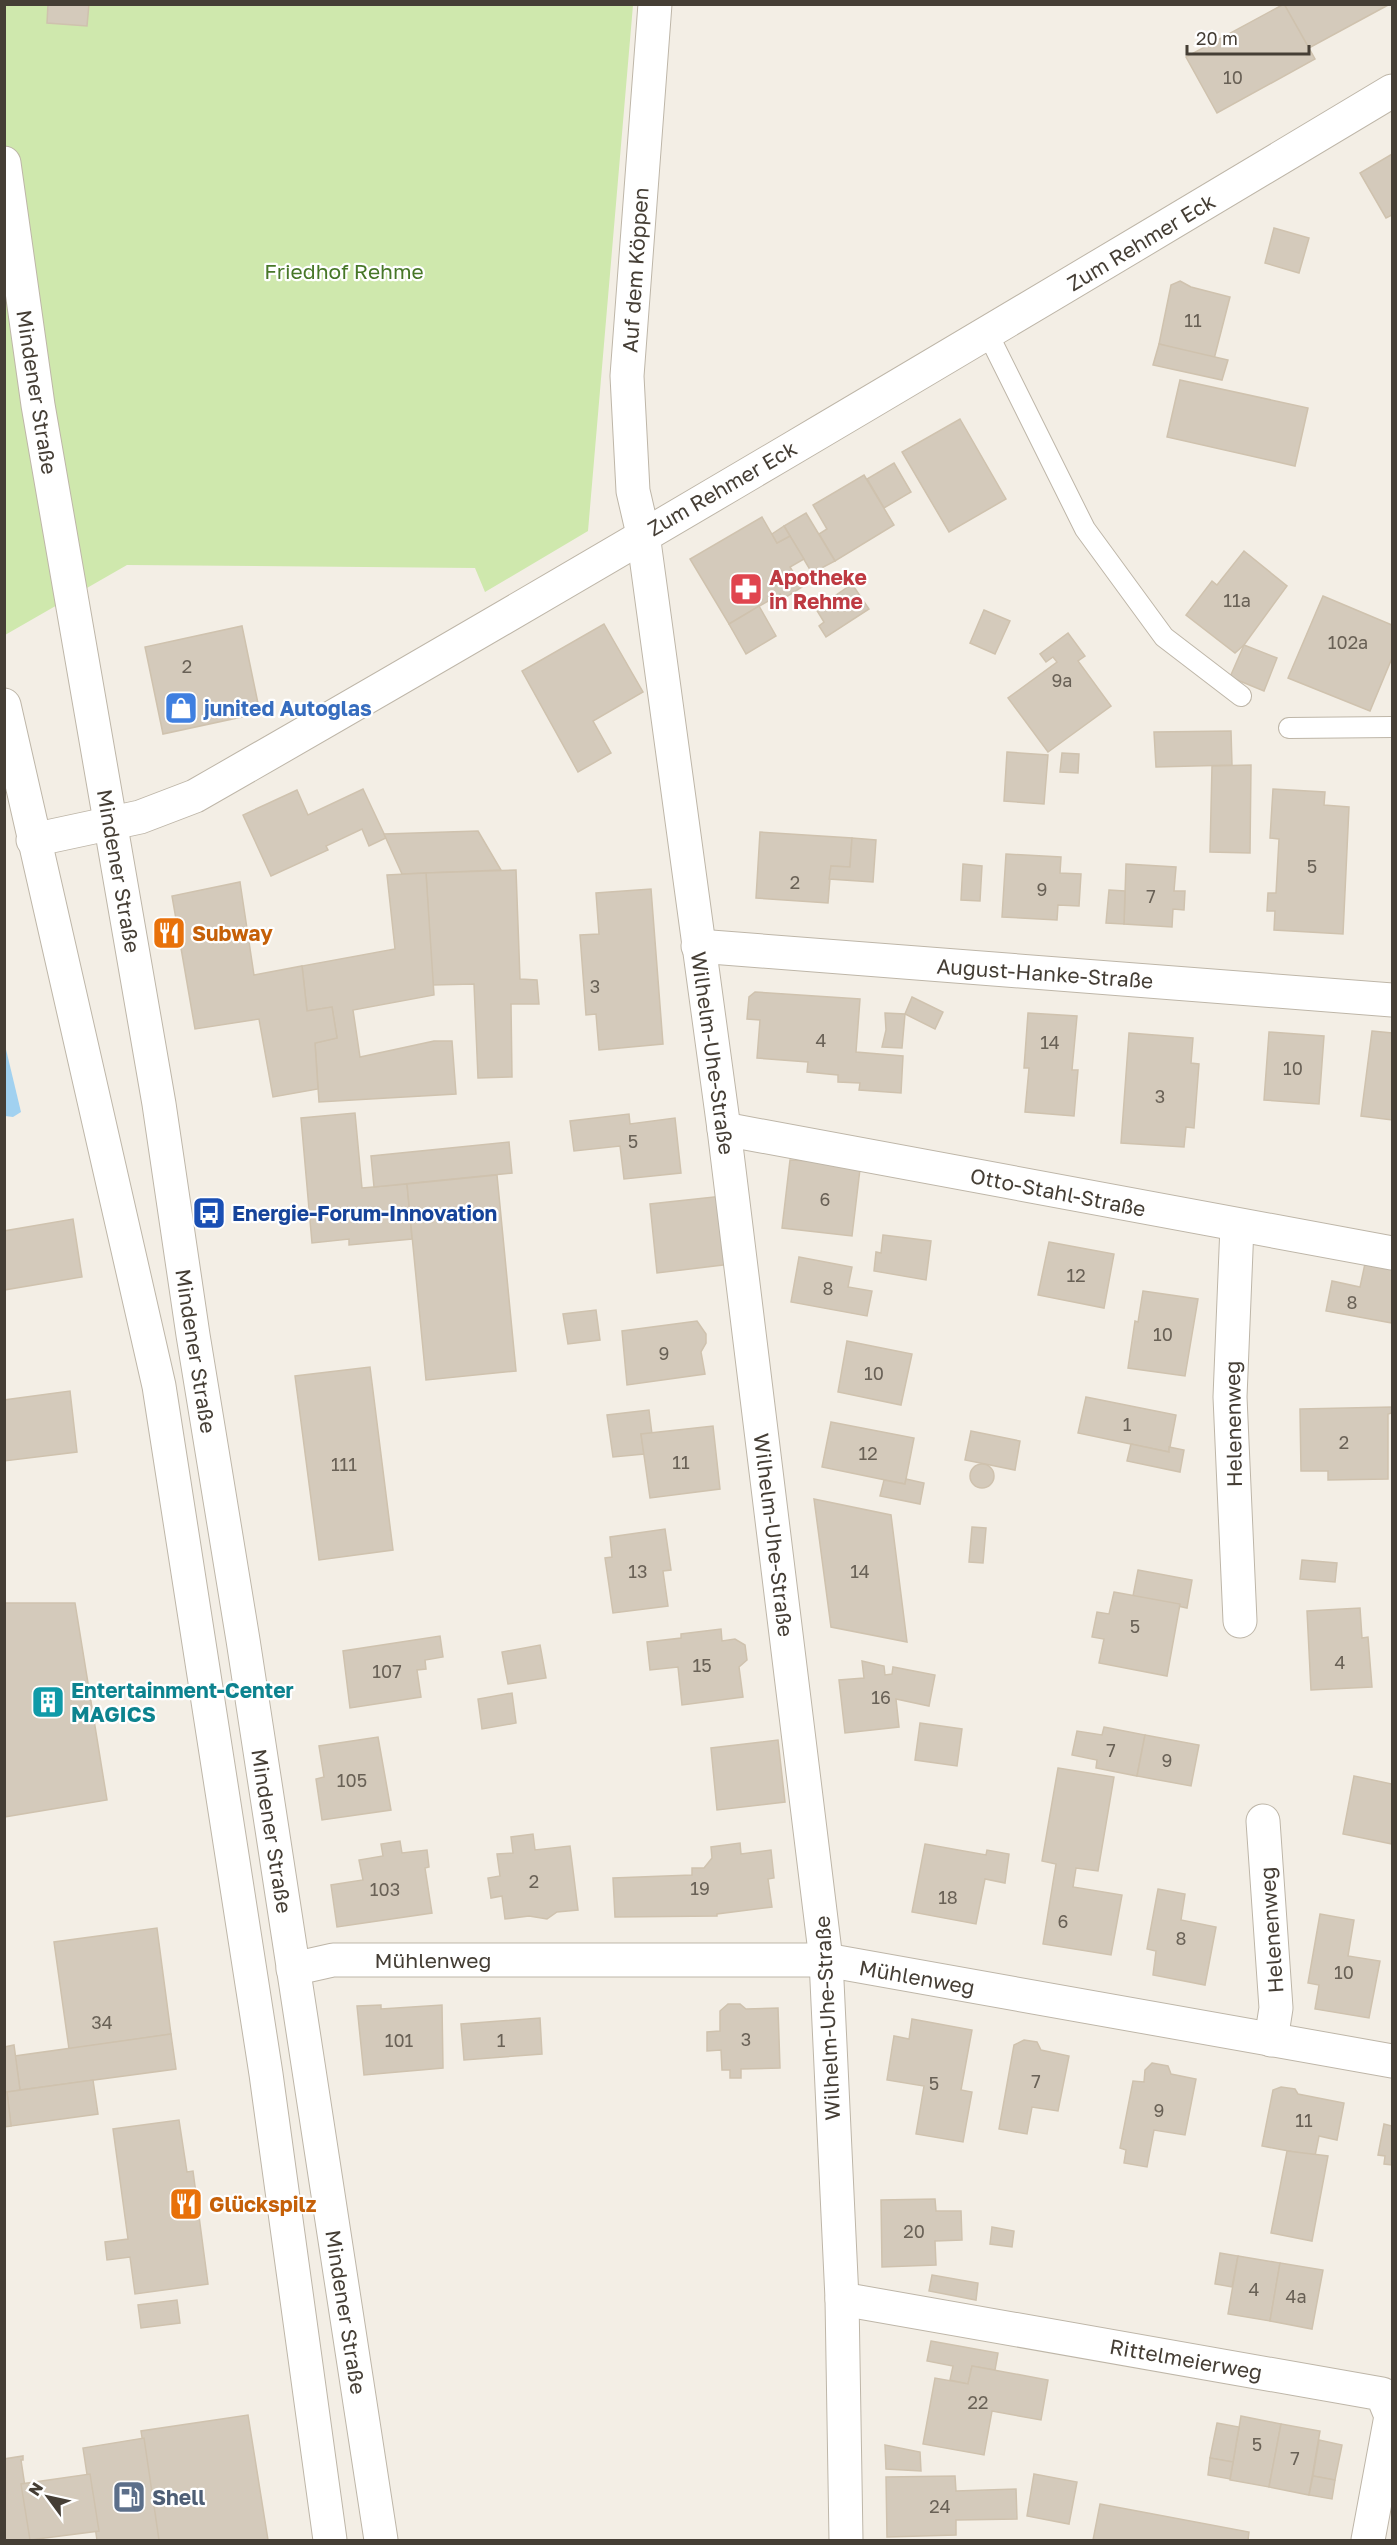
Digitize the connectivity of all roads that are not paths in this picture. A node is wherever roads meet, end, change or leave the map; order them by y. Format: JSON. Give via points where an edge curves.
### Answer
{"nodes":[{"id":1,"x":655,"y":4,"type":"edge"},
{"id":2,"x":1392,"y":92,"type":"edge"},
{"id":3,"x":4,"y":163,"type":"edge"},
{"id":4,"x":988,"y":334,"type":"junction"},
{"id":5,"x":643,"y":534,"type":"junction"},
{"id":6,"x":1240,"y":696,"type":"dead end"},
{"id":7,"x":4,"y":705,"type":"edge"},
{"id":8,"x":1289,"y":728,"type":"dead end"},
{"id":9,"x":1392,"y":728,"type":"edge"},
{"id":10,"x":111,"y":824,"type":"junction"},
{"id":11,"x":33,"y":840,"type":"junction"},
{"id":12,"x":698,"y":946,"type":"junction"},
{"id":13,"x":1392,"y":1000,"type":"edge"},
{"id":14,"x":724,"y":1129,"type":"junction"},
{"id":15,"x":1237,"y":1226,"type":"junction"},
{"id":16,"x":1392,"y":1253,"type":"edge"},
{"id":17,"x":1240,"y":1621,"type":"dead end"},
{"id":18,"x":1263,"y":1821,"type":"dead end"},
{"id":19,"x":826,"y":1960,"type":"junction"},
{"id":20,"x":293,"y":1969,"type":"junction"},
{"id":21,"x":1271,"y":2040,"type":"junction"},
{"id":22,"x":1392,"y":2061,"type":"edge"},
{"id":23,"x":842,"y":2299,"type":"junction"},
{"id":24,"x":330,"y":2541,"type":"edge"},
{"id":25,"x":381,"y":2541,"type":"edge"},
{"id":26,"x":846,"y":2541,"type":"edge"},
{"id":27,"x":1368,"y":2541,"type":"edge"}],
"edges":[{"from":1,"to":5,"type":"street","name":"Auf dem Köppen","via":[[627,376],[633,491]]},
{"from":2,"to":4,"type":"street","name":"Zum Rehmer Eck"},
{"from":3,"to":10,"type":"street","name":"Mindener Straße","via":[[38,405]]},
{"from":4,"to":5,"type":"street","name":"Zum Rehmer Eck"},
{"from":4,"to":6,"type":"lane","via":[[1085,529],[1164,637]]},
{"from":5,"to":10,"type":"street","name":"Zum Rehmer Eck","via":[[558,588],[195,796]]},
{"from":5,"to":12,"type":"street","name":"Wilhelm-Uhe-Straße"},
{"from":7,"to":11,"type":"street","name":"Mindener Straße"},
{"from":8,"to":9,"type":"lane"},
{"from":10,"to":11,"type":"street","name":"Zum Rehmer Eck"},
{"from":10,"to":20,"type":"street","name":"Mindener Straße","via":[[159,1104]]},
{"from":11,"to":24,"type":"street","name":"Mindener Straße","via":[[159,1386],[266,2074]]},
{"from":12,"to":13,"type":"street","name":"August-Hanke-Straße"},
{"from":12,"to":14,"type":"street","name":"Wilhelm-Uhe-Straße"},
{"from":14,"to":15,"type":"street","name":"Otto-Stahl-Straße"},
{"from":14,"to":19,"type":"street","name":"Wilhelm-Uhe-Straße"},
{"from":15,"to":16,"type":"street","name":"Otto-Stahl-Straße"},
{"from":15,"to":17,"type":"street","name":"Helenenweg","via":[[1230,1397]]},
{"from":18,"to":21,"type":"street","name":"Helenenweg","via":[[1276,2008]]},
{"from":19,"to":20,"type":"street","name":"Mühlenweg","via":[[333,1960]]},
{"from":19,"to":21,"type":"street","name":"Mühlenweg"},
{"from":19,"to":23,"type":"street","name":"Wilhelm-Uhe-Straße"},
{"from":20,"to":25,"type":"street","name":"Mindener Straße"},
{"from":21,"to":22,"type":"street","name":"Mühlenweg"},
{"from":23,"to":26,"type":"street","name":"Wilhelm-Uhe-Straße"},
{"from":23,"to":27,"type":"street","name":"Rittelmeierweg","via":[[1382,2394],[1391,2416]]}]}
